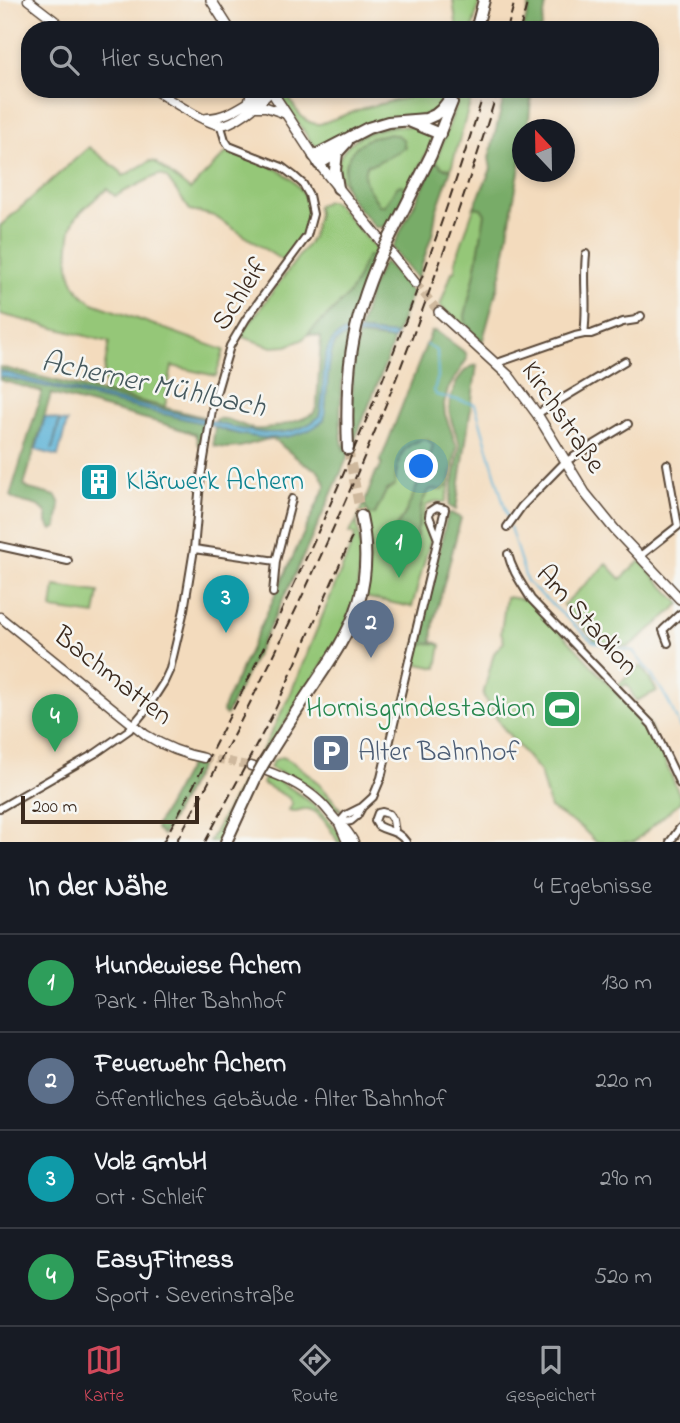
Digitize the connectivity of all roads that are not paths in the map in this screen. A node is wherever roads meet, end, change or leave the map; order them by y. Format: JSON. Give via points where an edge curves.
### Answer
{"nodes":[{"id":1,"x":28,"y":0,"type":"edge"},
{"id":2,"x":211,"y":0,"type":"edge"},
{"id":3,"x":484,"y":0,"type":"edge"},
{"id":4,"x":55,"y":21,"type":"edge"},
{"id":5,"x":224,"y":21,"type":"edge"},
{"id":6,"x":478,"y":21,"type":"edge"},
{"id":7,"x":167,"y":98,"type":"edge"},
{"id":8,"x":251,"y":98,"type":"edge"},
{"id":9,"x":259,"y":98,"type":"edge"},
{"id":10,"x":275,"y":98,"type":"edge"},
{"id":11,"x":450,"y":98,"type":"edge"},
{"id":12,"x":453,"y":98,"type":"edge"},
{"id":13,"x":250,"y":105,"type":"junction"},
{"id":14,"x":286,"y":114,"type":"junction"},
{"id":15,"x":426,"y":119,"type":"junction"},
{"id":16,"x":220,"y":121,"type":"junction"},
{"id":17,"x":405,"y":121,"type":"junction"},
{"id":18,"x":441,"y":130,"type":"junction"},
{"id":19,"x":351,"y":138,"type":"junction"},
{"id":20,"x":337,"y":153,"type":"junction"},
{"id":21,"x":316,"y":160,"type":"junction"},
{"id":22,"x":338,"y":188,"type":"junction"},
{"id":23,"x":586,"y":254,"type":"dead end"},
{"id":24,"x":415,"y":283,"type":"tunnel mouth"},
{"id":25,"x":439,"y":312,"type":"tunnel mouth"},
{"id":26,"x":641,"y":316,"type":"dead end"},
{"id":27,"x":583,"y":334,"type":"junction"},
{"id":28,"x":625,"y":361,"type":"dead end"},
{"id":29,"x":497,"y":363,"type":"junction"},
{"id":30,"x":537,"y":414,"type":"junction"},
{"id":31,"x":628,"y":424,"type":"dead end"},
{"id":32,"x":348,"y":449,"type":"tunnel mouth"},
{"id":33,"x":565,"y":462,"type":"junction"},
{"id":34,"x":667,"y":464,"type":"dead end"},
{"id":35,"x":292,"y":499,"type":"dead end"},
{"id":36,"x":361,"y":516,"type":"tunnel mouth"},
{"id":37,"x":507,"y":527,"type":"dead end"},
{"id":38,"x":438,"y":539,"type":"junction"},
{"id":39,"x":0,"y":545,"type":"edge"},
{"id":40,"x":194,"y":550,"type":"junction"},
{"id":41,"x":508,"y":554,"type":"dead end"},
{"id":42,"x":640,"y":556,"type":"junction"},
{"id":43,"x":68,"y":561,"type":"dead end"},
{"id":44,"x":276,"y":561,"type":"junction"},
{"id":45,"x":273,"y":593,"type":"dead end"},
{"id":46,"x":680,"y":599,"type":"edge"},
{"id":47,"x":680,"y":614,"type":"edge"},
{"id":48,"x":0,"y":617,"type":"edge"},
{"id":49,"x":668,"y":643,"type":"dead end"},
{"id":50,"x":134,"y":726,"type":"junction"},
{"id":51,"x":204,"y":758,"type":"tunnel mouth"},
{"id":52,"x":254,"y":770,"type":"junction"},
{"id":53,"x":680,"y":784,"type":"edge"},
{"id":54,"x":0,"y":808,"type":"edge"},
{"id":55,"x":339,"y":823,"type":"junction"},
{"id":56,"x":680,"y":828,"type":"edge"},
{"id":57,"x":395,"y":832,"type":"dead end"},
{"id":58,"x":226,"y":842,"type":"edge"},
{"id":59,"x":347,"y":842,"type":"edge"},
{"id":60,"x":354,"y":842,"type":"edge"},
{"id":61,"x":407,"y":842,"type":"edge"},
{"id":62,"x":670,"y":842,"type":"edge"}],
"edges":[{"from":1,"to":4,"type":"street"},
{"from":2,"to":5,"type":"main road"},
{"from":3,"to":6,"type":"main road"},
{"from":7,"to":16,"type":"street","via":[[207,121]]},
{"from":8,"to":13,"type":"street"},
{"from":9,"to":13,"type":"street"},
{"from":10,"to":14,"type":"main road"},
{"from":11,"to":15,"type":"main road"},
{"from":12,"to":18,"type":"main road"},
{"from":13,"to":14,"type":"street"},
{"from":13,"to":16,"type":"street"},
{"from":14,"to":21,"type":"main road"},
{"from":15,"to":17,"type":"main road"},
{"from":15,"to":18,"type":"main road"},
{"from":16,"to":40,"type":"street","name":"Schleif","via":[[229,146],[282,167],[303,184],[313,214],[307,236],[230,346],[213,404]]},
{"from":17,"to":18,"type":"main road"},
{"from":17,"to":19,"type":"main road","via":[[368,128]]},
{"from":18,"to":32,"type":"main road","bridge":true,"via":[[380,257],[356,324],[348,375]]},
{"from":19,"to":20,"type":"main road"},
{"from":19,"to":21,"type":"main road"},
{"from":20,"to":21,"type":"main road"},
{"from":20,"to":22,"type":"main road"},
{"from":21,"to":22,"type":"main road"},
{"from":22,"to":24,"type":"main road"},
{"from":23,"to":27,"type":"street"},
{"from":25,"to":29,"type":"main road","name":"Kirchstraße"},
{"from":26,"to":27,"type":"street"},
{"from":27,"to":29,"type":"street"},
{"from":28,"to":30,"type":"street"},
{"from":29,"to":30,"type":"main road","name":"Kirchstraße"},
{"from":30,"to":33,"type":"main road","name":"Kirchstraße"},
{"from":31,"to":33,"type":"street"},
{"from":33,"to":37,"type":"street"},
{"from":33,"to":42,"type":"main road","name":"Kirchstraße","via":[[585,493]]},
{"from":34,"to":42,"type":"street","via":[[678,526]]},
{"from":35,"to":44,"type":"street"},
{"from":36,"to":52,"type":"main road","bridge":true,"via":[[364,575],[354,614],[327,666],[265,761]]},
{"from":38,"to":38,"type":"street","via":[[445,509],[436,507],[429,516]]},
{"from":38,"to":55,"type":"street","via":[[381,778],[373,797],[356,816]]},
{"from":39,"to":43,"type":"street"},
{"from":40,"to":44,"type":"street"},
{"from":40,"to":50,"type":"street","name":"Schleif","via":[[170,669]]},
{"from":41,"to":53,"type":"street","name":"Am Stadion","via":[[531,599],[652,725]]},
{"from":42,"to":46,"type":"main road","name":"Kirchstraße"},
{"from":44,"to":45,"type":"street"},
{"from":47,"to":49,"type":"street","via":[[663,630]]},
{"from":48,"to":50,"type":"street","name":"Bachmatten"},
{"from":50,"to":51,"type":"street","name":"Bachmatten","via":[[169,748]]},
{"from":50,"to":54,"type":"street","name":"Schleif"},
{"from":52,"to":55,"type":"street","via":[[277,775],[308,792]]},
{"from":52,"to":58,"type":"main road"},
{"from":55,"to":59,"type":"street"},
{"from":55,"to":60,"type":"street"},
{"from":56,"to":62,"type":"street"},
{"from":57,"to":61,"type":"street"}]}
